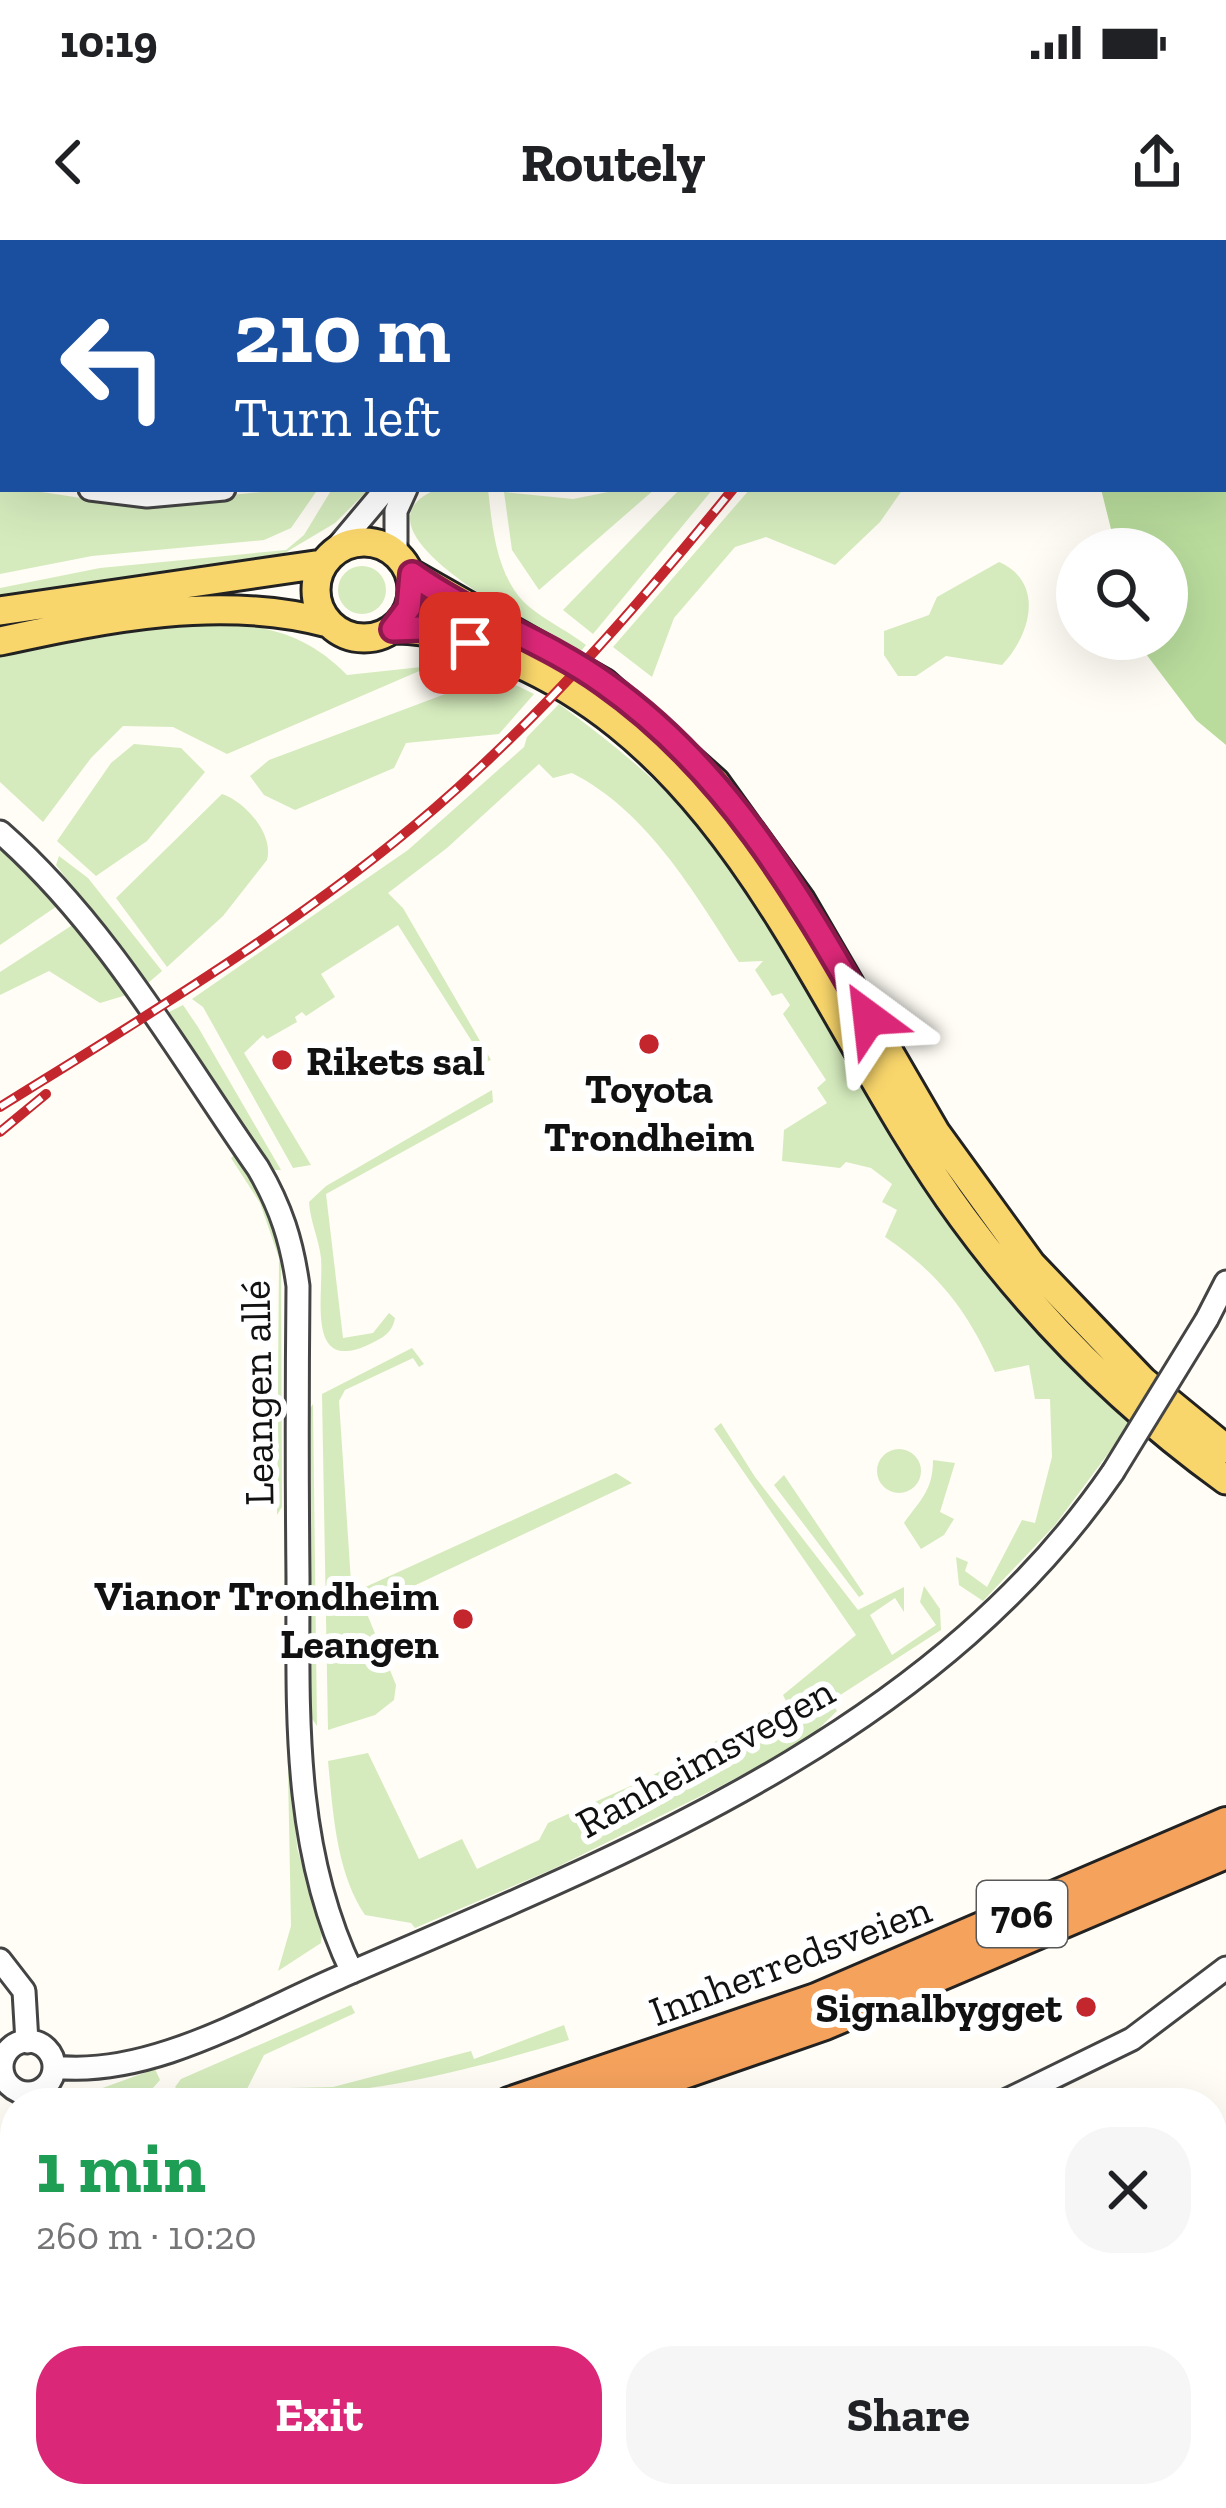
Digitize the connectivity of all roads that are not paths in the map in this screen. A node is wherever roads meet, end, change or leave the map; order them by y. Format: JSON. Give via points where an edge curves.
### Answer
{"nodes":[{"id":1,"x":115,"y":492,"type":"edge"},
{"id":2,"x":191,"y":492,"type":"edge"},
{"id":3,"x":383,"y":492,"type":"edge"},
{"id":4,"x":405,"y":492,"type":"edge"},
{"id":5,"x":328,"y":558,"type":"junction"},
{"id":6,"x":404,"y":564,"type":"junction"},
{"id":7,"x":0,"y":611,"type":"edge"},
{"id":8,"x":328,"y":623,"type":"junction"},
{"id":9,"x":393,"y":629,"type":"junction"},
{"id":10,"x":0,"y":640,"type":"edge"},
{"id":11,"x":0,"y":832,"type":"edge"},
{"id":12,"x":1226,"y":1282,"type":"edge"},
{"id":13,"x":1226,"y":1449,"type":"edge"},
{"id":14,"x":1226,"y":1480,"type":"edge"},
{"id":15,"x":1226,"y":1823,"type":"edge"},
{"id":16,"x":1226,"y":1853,"type":"edge"},
{"id":17,"x":0,"y":1960,"type":"edge"},
{"id":18,"x":1226,"y":1968,"type":"edge"},
{"id":19,"x":352,"y":1972,"type":"junction"},
{"id":20,"x":27,"y":2042,"type":"junction"},
{"id":21,"x":54,"y":2067,"type":"junction"},
{"id":22,"x":2,"y":2076,"type":"edge"},
{"id":23,"x":43,"y":2088,"type":"edge"},
{"id":24,"x":553,"y":2088,"type":"edge"},
{"id":25,"x":640,"y":2088,"type":"edge"},
{"id":26,"x":1032,"y":2088,"type":"edge"}],
"edges":[{"from":1,"to":2,"type":"street"},
{"from":3,"to":5,"type":"street"},
{"from":4,"to":6,"type":"street","via":[[396,511]]},
{"from":5,"to":6,"type":"main road","via":[[358,541]]},
{"from":5,"to":7,"type":"main road"},
{"from":5,"to":8,"type":"main road","via":[[315,594]]},
{"from":6,"to":9,"type":"main road","via":[[409,608]]},
{"from":6,"to":13,"type":"main road","via":[[604,683],[715,782],[801,901],[936,1133],[1019,1248],[1143,1381]]},
{"from":8,"to":9,"type":"main road","via":[[366,639]]},
{"from":8,"to":10,"type":"main road","via":[[248,609],[186,610]]},
{"from":9,"to":14,"type":"main road","via":[[422,628],[530,668],[641,745],[693,796],[778,912],[962,1217],[1066,1342]]},
{"from":11,"to":19,"type":"street","name":"Leangen allé","via":[[62,888],[107,946],[258,1168],[293,1245],[298,1748],[305,1827]]},
{"from":12,"to":19,"type":"street","name":"Ranheimsvegen","bridge":true,"via":[[1113,1472],[972,1631],[833,1736],[720,1803]]},
{"from":15,"to":24,"type":"highway","name":"Innherredsveien","number":"706","via":[[816,1999]]},
{"from":16,"to":25,"type":"highway","name":"Innherredsveien","number":"706","via":[[825,2024]]},
{"from":17,"to":20,"type":"street","via":[[24,1991]]},
{"from":18,"to":26,"type":"street","via":[[1132,2039]]},
{"from":19,"to":21,"type":"street","name":"Ranheimsvegen","via":[[163,2051],[92,2068]]},
{"from":20,"to":21,"type":"street","via":[[49,2052]]},
{"from":20,"to":22,"type":"street","via":[[7,2053]]},
{"from":21,"to":23,"type":"street"}]}
